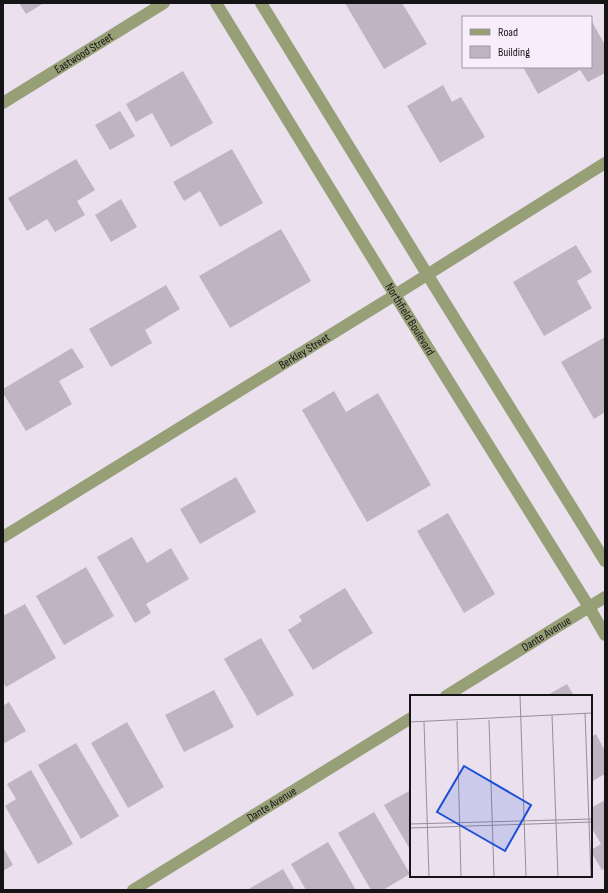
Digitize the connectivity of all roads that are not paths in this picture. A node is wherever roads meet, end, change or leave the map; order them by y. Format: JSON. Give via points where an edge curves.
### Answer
{"nodes":[{"id":1,"x":164,"y":3,"type":"edge"},
{"id":2,"x":216,"y":3,"type":"edge"},
{"id":3,"x":261,"y":3,"type":"edge"},
{"id":4,"x":3,"y":103,"type":"edge"},
{"id":5,"x":605,"y":163,"type":"edge"},
{"id":6,"x":427,"y":274,"type":"junction"},
{"id":7,"x":395,"y":295,"type":"junction"},
{"id":8,"x":3,"y":537,"type":"edge"},
{"id":9,"x":605,"y":561,"type":"edge"},
{"id":10,"x":605,"y":597,"type":"edge"},
{"id":11,"x":589,"y":607,"type":"junction"},
{"id":12,"x":605,"y":635,"type":"edge"},
{"id":13,"x":448,"y":695,"type":"edge"},
{"id":14,"x":410,"y":719,"type":"edge"},
{"id":15,"x":133,"y":890,"type":"edge"}],
"edges":[{"from":1,"to":4,"type":"street","name":"Eastwood Street"},
{"from":2,"to":7,"type":"street","name":"Northfield Boulevard"},
{"from":3,"to":6,"type":"street"},
{"from":5,"to":6,"type":"street","name":"Berkley Street"},
{"from":6,"to":7,"type":"street","name":"Berkley Street"},
{"from":6,"to":9,"type":"street"},
{"from":7,"to":8,"type":"street","name":"Berkley Street"},
{"from":7,"to":11,"type":"street","name":"Northfield Boulevard"},
{"from":10,"to":11,"type":"street","name":"Dante Avenue"},
{"from":11,"to":12,"type":"street","name":"Northfield Boulevard"},
{"from":11,"to":13,"type":"street","name":"Dante Avenue"},
{"from":14,"to":15,"type":"street","name":"Dante Avenue"}]}
